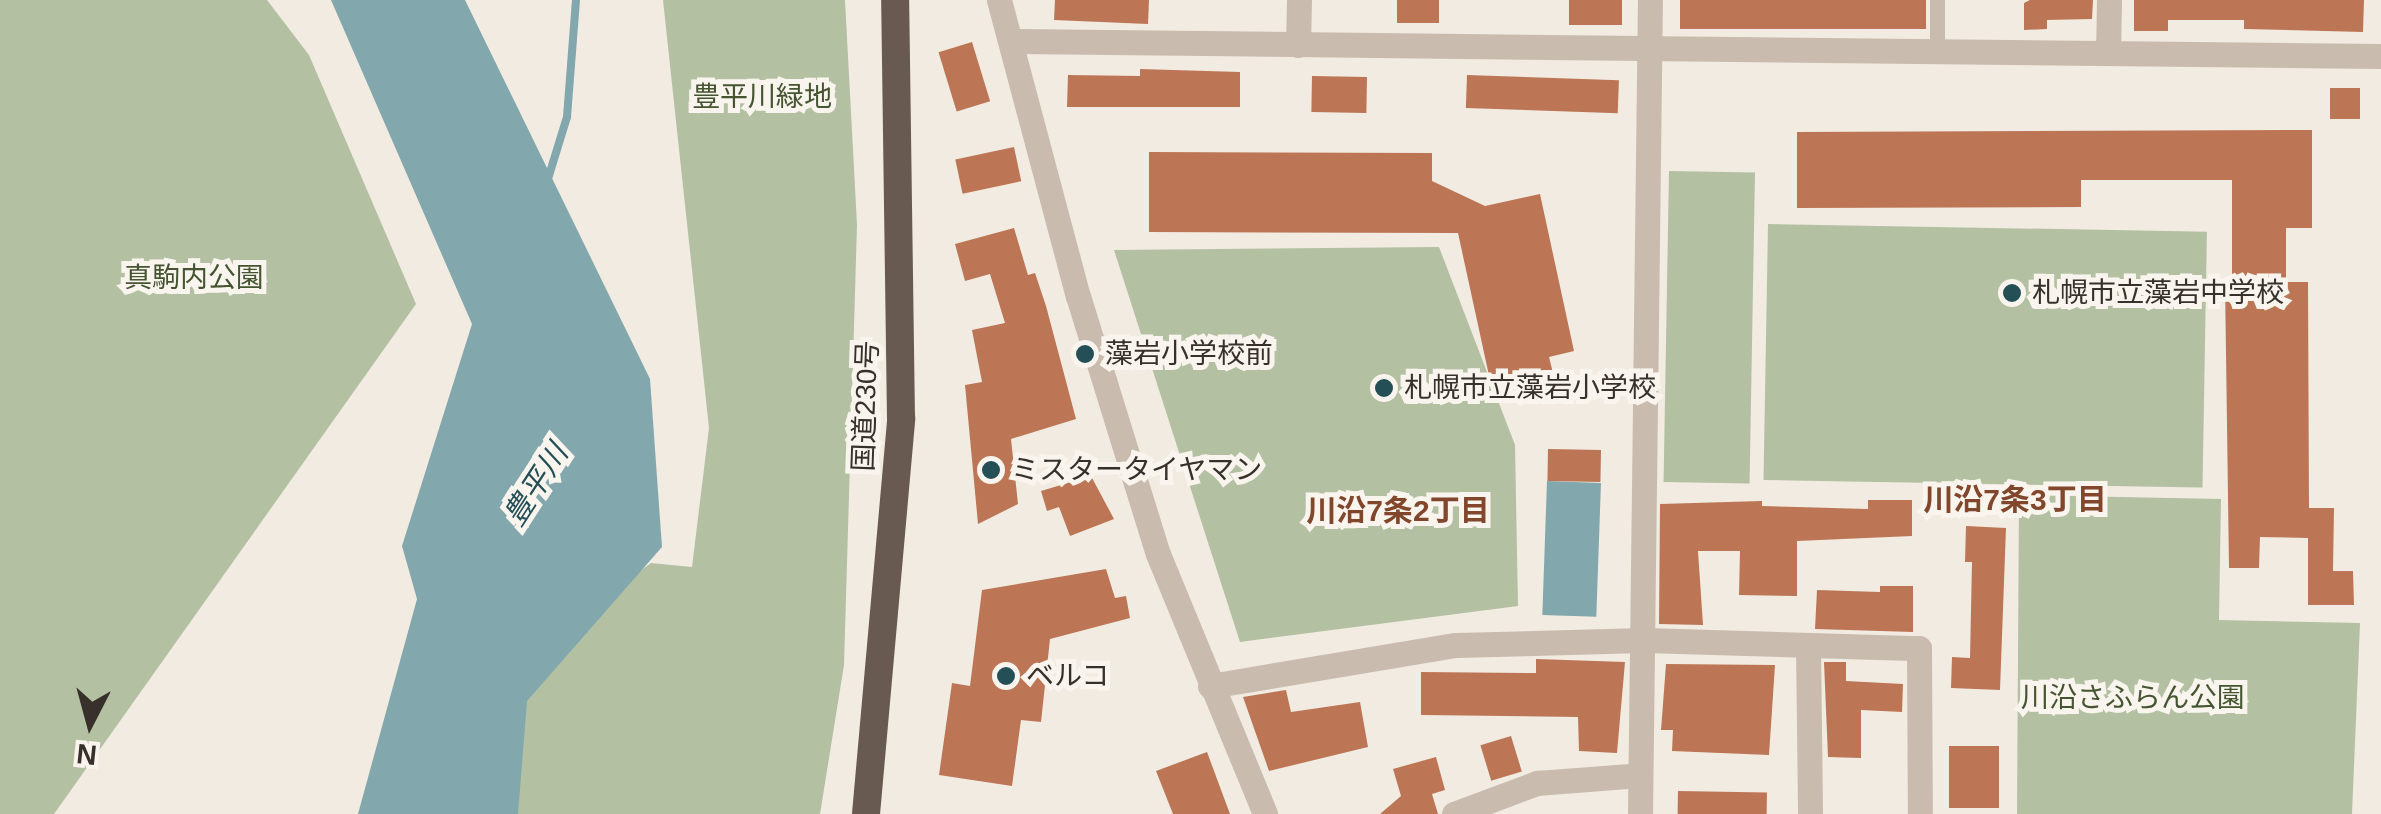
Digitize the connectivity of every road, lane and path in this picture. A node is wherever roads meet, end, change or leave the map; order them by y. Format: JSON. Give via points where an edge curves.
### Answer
{"nodes":[{"id":1,"x":895,"y":0,"type":"edge"},
{"id":2,"x":1000,"y":0,"type":"edge"},
{"id":3,"x":1299,"y":0,"type":"edge"},
{"id":4,"x":1650,"y":0,"type":"edge"},
{"id":5,"x":1937,"y":0,"type":"edge"},
{"id":6,"x":2109,"y":0,"type":"edge"},
{"id":7,"x":1010,"y":41,"type":"junction"},
{"id":8,"x":1298,"y":45,"type":"junction"},
{"id":9,"x":1650,"y":48,"type":"junction"},
{"id":10,"x":1937,"y":52,"type":"junction"},
{"id":11,"x":2108,"y":53,"type":"junction"},
{"id":12,"x":2381,"y":56,"type":"edge"},
{"id":13,"x":1644,"y":640,"type":"junction"},
{"id":14,"x":1808,"y":646,"type":"junction"},
{"id":15,"x":1210,"y":686,"type":"junction"},
{"id":16,"x":1640,"y":775,"type":"junction"},
{"id":17,"x":866,"y":814,"type":"edge"},
{"id":18,"x":1265,"y":814,"type":"edge"},
{"id":19,"x":1454,"y":814,"type":"edge"},
{"id":20,"x":1640,"y":814,"type":"edge"},
{"id":21,"x":1810,"y":814,"type":"edge"},
{"id":22,"x":1920,"y":814,"type":"edge"}],
"edges":[{"from":1,"to":17,"type":"highway","name":"国道230号","via":[[903,196],[901,419]]},
{"from":2,"to":7,"type":"street"},
{"from":3,"to":8,"type":"street"},
{"from":4,"to":9,"type":"street"},
{"from":5,"to":10,"type":"lane"},
{"from":6,"to":11,"type":"street"},
{"from":7,"to":8,"type":"street"},
{"from":7,"to":15,"type":"street","via":[[1078,296],[1158,554]]},
{"from":8,"to":9,"type":"street"},
{"from":9,"to":10,"type":"street"},
{"from":9,"to":13,"type":"street"},
{"from":10,"to":11,"type":"street"},
{"from":11,"to":12,"type":"street"},
{"from":13,"to":14,"type":"street"},
{"from":13,"to":15,"type":"street","via":[[1456,644]]},
{"from":13,"to":16,"type":"street"},
{"from":14,"to":21,"type":"street"},
{"from":14,"to":22,"type":"street","via":[[1919,648]]},
{"from":15,"to":18,"type":"street"},
{"from":16,"to":19,"type":"street","via":[[1537,783]]},
{"from":16,"to":20,"type":"street"}]}
